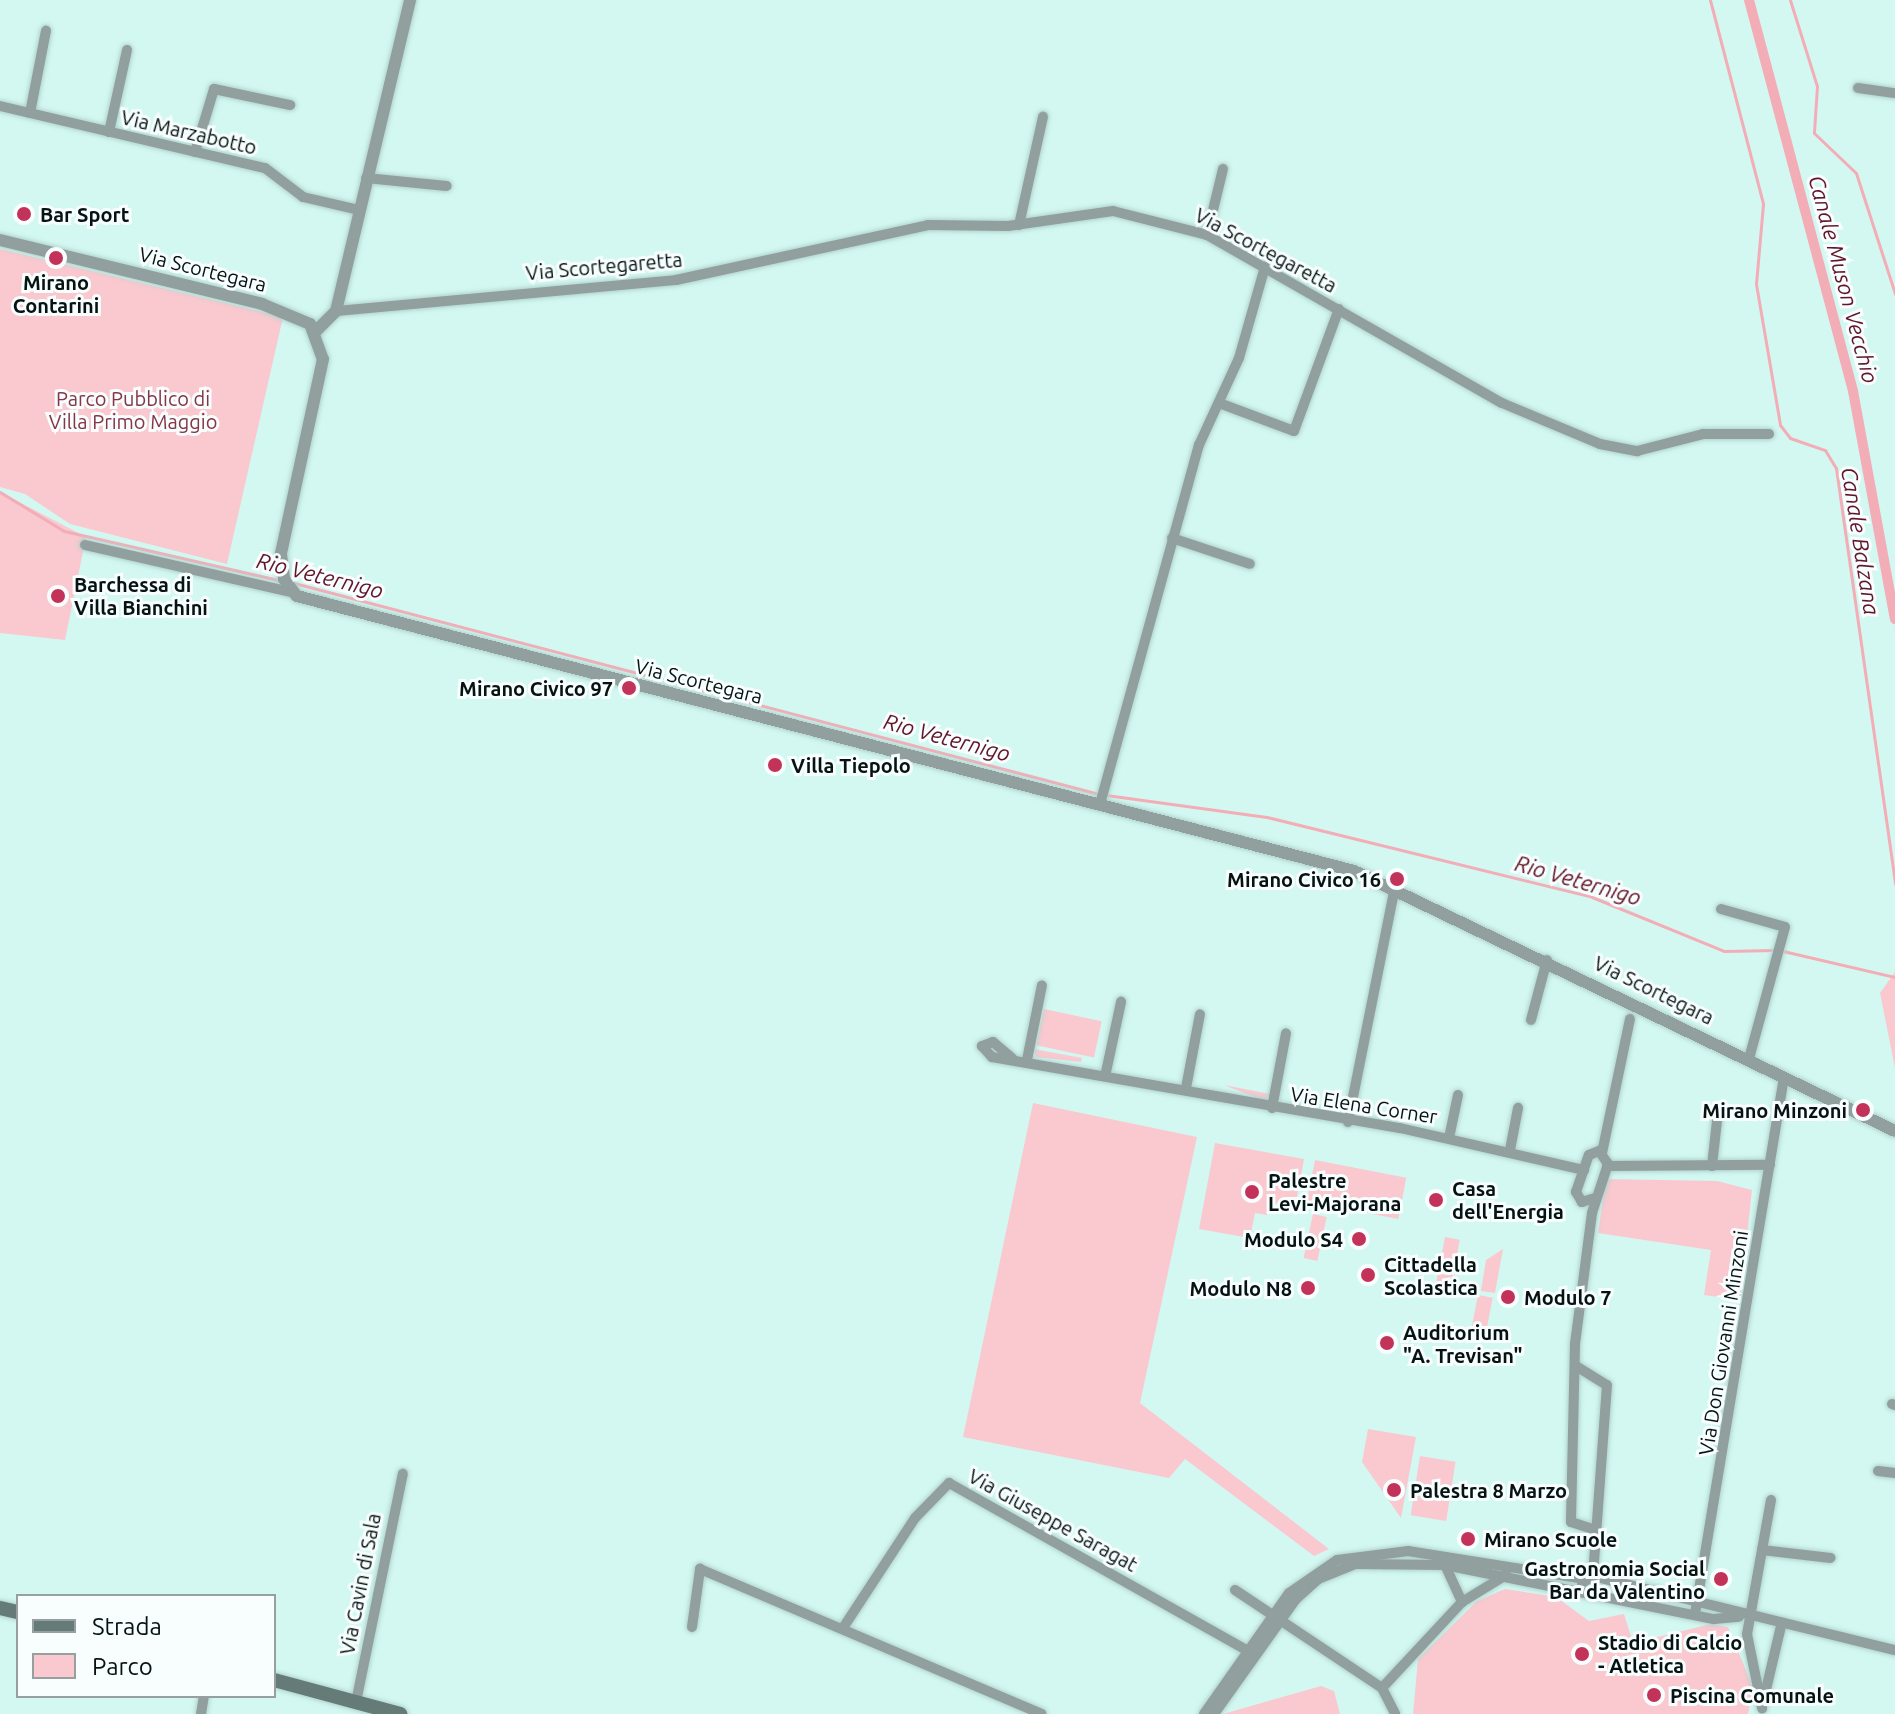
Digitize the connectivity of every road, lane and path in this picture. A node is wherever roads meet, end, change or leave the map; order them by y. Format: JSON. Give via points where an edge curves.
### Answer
{"nodes":[{"id":1,"x":410,"y":0,"type":"edge"},
{"id":2,"x":46,"y":31,"type":"dead end"},
{"id":3,"x":127,"y":50,"type":"dead end"},
{"id":4,"x":1858,"y":88,"type":"dead end"},
{"id":5,"x":1895,"y":93,"type":"edge"},
{"id":6,"x":290,"y":105,"type":"dead end"},
{"id":7,"x":0,"y":108,"type":"edge"},
{"id":8,"x":30,"y":113,"type":"junction"},
{"id":9,"x":1043,"y":117,"type":"dead end"},
{"id":10,"x":109,"y":132,"type":"junction"},
{"id":11,"x":195,"y":152,"type":"junction"},
{"id":12,"x":1223,"y":169,"type":"dead end"},
{"id":13,"x":366,"y":178,"type":"junction"},
{"id":14,"x":447,"y":186,"type":"dead end"},
{"id":15,"x":359,"y":210,"type":"junction"},
{"id":16,"x":1019,"y":225,"type":"junction"},
{"id":17,"x":1207,"y":235,"type":"junction"},
{"id":18,"x":0,"y":240,"type":"edge"},
{"id":19,"x":1265,"y":267,"type":"junction"},
{"id":20,"x":1339,"y":309,"type":"junction"},
{"id":21,"x":336,"y":311,"type":"junction"},
{"id":22,"x":316,"y":331,"type":"junction"},
{"id":23,"x":1219,"y":403,"type":"junction"},
{"id":24,"x":1769,"y":434,"type":"dead end"},
{"id":25,"x":1172,"y":538,"type":"junction"},
{"id":26,"x":85,"y":545,"type":"dead end"},
{"id":27,"x":1250,"y":564,"type":"dead end"},
{"id":28,"x":287,"y":584,"type":"junction"},
{"id":29,"x":1100,"y":804,"type":"junction"},
{"id":30,"x":1395,"y":886,"type":"junction"},
{"id":31,"x":1721,"y":909,"type":"dead end"},
{"id":32,"x":1547,"y":960,"type":"junction"},
{"id":33,"x":1042,"y":985,"type":"dead end"},
{"id":34,"x":1121,"y":1002,"type":"dead end"},
{"id":35,"x":1200,"y":1014,"type":"dead end"},
{"id":36,"x":1630,"y":1019,"type":"dead end"},
{"id":37,"x":1531,"y":1020,"type":"dead end"},
{"id":38,"x":1286,"y":1033,"type":"dead end"},
{"id":39,"x":1012,"y":1058,"type":"dead end"},
{"id":40,"x":1749,"y":1059,"type":"junction"},
{"id":41,"x":1027,"y":1060,"type":"junction"},
{"id":42,"x":1106,"y":1072,"type":"junction"},
{"id":43,"x":1784,"y":1077,"type":"junction"},
{"id":44,"x":1186,"y":1088,"type":"junction"},
{"id":45,"x":1458,"y":1095,"type":"dead end"},
{"id":46,"x":1272,"y":1108,"type":"junction"},
{"id":47,"x":1518,"y":1108,"type":"dead end"},
{"id":48,"x":1718,"y":1112,"type":"dead end"},
{"id":49,"x":1348,"y":1122,"type":"junction"},
{"id":50,"x":1895,"y":1131,"type":"edge"},
{"id":51,"x":1449,"y":1138,"type":"junction"},
{"id":52,"x":1510,"y":1150,"type":"junction"},
{"id":53,"x":1602,"y":1153,"type":"junction"},
{"id":54,"x":1588,"y":1158,"type":"junction"},
{"id":55,"x":1568,"y":1162,"type":"junction"},
{"id":56,"x":1770,"y":1165,"type":"junction"},
{"id":57,"x":1607,"y":1166,"type":"junction"},
{"id":58,"x":1712,"y":1166,"type":"junction"},
{"id":59,"x":1584,"y":1170,"type":"junction"},
{"id":60,"x":1595,"y":1198,"type":"junction"},
{"id":61,"x":1582,"y":1202,"type":"junction"},
{"id":62,"x":1592,"y":1213,"type":"junction"},
{"id":63,"x":1576,"y":1366,"type":"junction"},
{"id":64,"x":1878,"y":1471,"type":"dead end"},
{"id":65,"x":1895,"y":1473,"type":"edge"},
{"id":66,"x":403,"y":1474,"type":"dead end"},
{"id":67,"x":1771,"y":1500,"type":"dead end"},
{"id":68,"x":1596,"y":1530,"type":"junction"},
{"id":69,"x":1762,"y":1550,"type":"junction"},
{"id":70,"x":1831,"y":1558,"type":"dead end"},
{"id":71,"x":1445,"y":1565,"type":"junction"},
{"id":72,"x":1506,"y":1575,"type":"junction"},
{"id":73,"x":1592,"y":1584,"type":"junction"},
{"id":74,"x":1235,"y":1590,"type":"dead end"},
{"id":75,"x":1462,"y":1602,"type":"junction"},
{"id":76,"x":1696,"y":1609,"type":"junction"},
{"id":77,"x":1276,"y":1615,"type":"junction"},
{"id":78,"x":1744,"y":1618,"type":"junction"},
{"id":79,"x":1781,"y":1626,"type":"junction"},
{"id":80,"x":692,"y":1627,"type":"dead end"},
{"id":81,"x":843,"y":1628,"type":"junction"},
{"id":82,"x":1895,"y":1650,"type":"edge"},
{"id":83,"x":1251,"y":1653,"type":"junction"},
{"id":84,"x":276,"y":1681,"type":"edge"},
{"id":85,"x":1382,"y":1688,"type":"junction"},
{"id":86,"x":356,"y":1702,"type":"junction"},
{"id":87,"x":371,"y":1710,"type":"edge"},
{"id":88,"x":1761,"y":1711,"type":"edge"},
{"id":89,"x":400,"y":1714,"type":"edge"},
{"id":90,"x":1042,"y":1714,"type":"edge"},
{"id":91,"x":1204,"y":1714,"type":"edge"},
{"id":92,"x":1214,"y":1714,"type":"edge"},
{"id":93,"x":1395,"y":1714,"type":"edge"}],
"edges":[{"from":1,"to":13,"type":"street"},
{"from":2,"to":8,"type":"street"},
{"from":3,"to":10,"type":"street"},
{"from":4,"to":5,"type":"street"},
{"from":6,"to":11,"type":"street","via":[[214,89]]},
{"from":7,"to":8,"type":"street","name":"Via Marzabotto"},
{"from":8,"to":10,"type":"street","name":"Via Marzabotto"},
{"from":9,"to":16,"type":"street"},
{"from":10,"to":11,"type":"street","name":"Via Marzabotto"},
{"from":11,"to":15,"type":"street","name":"Via Marzabotto","via":[[272,171],[303,197]]},
{"from":12,"to":17,"type":"street"},
{"from":13,"to":14,"type":"street"},
{"from":13,"to":15,"type":"street"},
{"from":15,"to":21,"type":"street"},
{"from":16,"to":17,"type":"street","name":"Via Scortegaretta","via":[[1092,209]]},
{"from":16,"to":21,"type":"street","name":"Via Scortegaretta","via":[[928,225],[676,280]]},
{"from":17,"to":19,"type":"street","name":"Via Scortegaretta"},
{"from":18,"to":22,"type":"street","name":"Via Scortegara","via":[[296,314]]},
{"from":19,"to":20,"type":"street","name":"Via Scortegaretta"},
{"from":19,"to":23,"type":"street"},
{"from":20,"to":23,"type":"street","via":[[1294,431]]},
{"from":20,"to":24,"type":"street","name":"Via Scortegaretta","via":[[1523,414],[1613,448],[1649,449],[1703,434]]},
{"from":21,"to":22,"type":"street"},
{"from":22,"to":28,"type":"street","via":[[322,366]]},
{"from":23,"to":25,"type":"street"},
{"from":25,"to":27,"type":"street"},
{"from":25,"to":29,"type":"street"},
{"from":26,"to":28,"type":"street","name":"Via Scortegara"},
{"from":28,"to":29,"type":"street","name":"Via Scortegara"},
{"from":29,"to":30,"type":"street","name":"Via Scortegara"},
{"from":30,"to":32,"type":"street","name":"Via Scortegara"},
{"from":30,"to":49,"type":"street"},
{"from":31,"to":40,"type":"street","via":[[1780,921],[1781,958]]},
{"from":32,"to":37,"type":"street"},
{"from":32,"to":40,"type":"street","name":"Via Scortegara"},
{"from":33,"to":41,"type":"street"},
{"from":34,"to":42,"type":"street"},
{"from":35,"to":44,"type":"street"},
{"from":36,"to":53,"type":"street"},
{"from":38,"to":46,"type":"street","name":"Via Elena Corner"},
{"from":39,"to":41,"type":"street","name":"Via Elena Corner"},
{"from":40,"to":43,"type":"street","name":"Via Scortegara"},
{"from":41,"to":42,"type":"street","name":"Via Elena Corner"},
{"from":42,"to":44,"type":"street","name":"Via Elena Corner"},
{"from":43,"to":50,"type":"street","name":"Via Scortegara"},
{"from":43,"to":56,"type":"street","name":"Via Don Giovanni Minzoni"},
{"from":44,"to":46,"type":"street","name":"Via Elena Corner"},
{"from":45,"to":51,"type":"street","name":"Via Elena Corner"},
{"from":46,"to":49,"type":"street","name":"Via Elena Corner"},
{"from":47,"to":52,"type":"street"},
{"from":48,"to":58,"type":"street"},
{"from":49,"to":51,"type":"street","name":"Via Elena Corner"},
{"from":51,"to":52,"type":"street","name":"Via Elena Corner"},
{"from":52,"to":55,"type":"street","name":"Via Elena Corner"},
{"from":53,"to":54,"type":"street","name":"Via Elena Corner"},
{"from":53,"to":57,"type":"street"},
{"from":54,"to":55,"type":"street","name":"Via Elena Corner"},
{"from":54,"to":59,"type":"street"},
{"from":55,"to":59,"type":"street","name":"Via Elena Corner"},
{"from":56,"to":58,"type":"street"},
{"from":56,"to":76,"type":"street","name":"Via Don Giovanni Minzoni"},
{"from":57,"to":58,"type":"street"},
{"from":57,"to":60,"type":"street"},
{"from":59,"to":61,"type":"street","via":[[1576,1192]]},
{"from":60,"to":61,"type":"street"},
{"from":60,"to":62,"type":"street"},
{"from":61,"to":62,"type":"street"},
{"from":62,"to":63,"type":"street"},
{"from":63,"to":68,"type":"street","via":[[1607,1385]]},
{"from":63,"to":68,"type":"street","via":[[1571,1522]]},
{"from":64,"to":65,"type":"street"},
{"from":66,"to":86,"type":"street","name":"Via Cavin di Sala"},
{"from":67,"to":69,"type":"street"},
{"from":68,"to":73,"type":"street"},
{"from":69,"to":70,"type":"street"},
{"from":69,"to":78,"type":"street"},
{"from":71,"to":72,"type":"street"},
{"from":71,"to":75,"type":"street"},
{"from":71,"to":77,"type":"street","via":[[1346,1567],[1318,1579]]},
{"from":72,"to":73,"type":"street"},
{"from":72,"to":75,"type":"street"},
{"from":73,"to":76,"type":"street"},
{"from":73,"to":77,"type":"street","via":[[1449,1555],[1369,1554],[1318,1569]]},
{"from":74,"to":77,"type":"street"},
{"from":75,"to":85,"type":"street"},
{"from":76,"to":78,"type":"street"},
{"from":77,"to":83,"type":"street"},
{"from":77,"to":85,"type":"street"},
{"from":78,"to":79,"type":"street"},
{"from":78,"to":88,"type":"street"},
{"from":79,"to":82,"type":"street"},
{"from":79,"to":88,"type":"street"},
{"from":80,"to":81,"type":"street","via":[[700,1569]]},
{"from":81,"to":83,"type":"street","name":"Via Giuseppe Saragat","via":[[915,1518],[949,1483]]},
{"from":81,"to":90,"type":"street"},
{"from":83,"to":91,"type":"street"},
{"from":83,"to":92,"type":"street"},
{"from":84,"to":86,"type":"main road"},
{"from":85,"to":93,"type":"street"},
{"from":86,"to":87,"type":"main road"},
{"from":87,"to":89,"type":"main road"}]}
